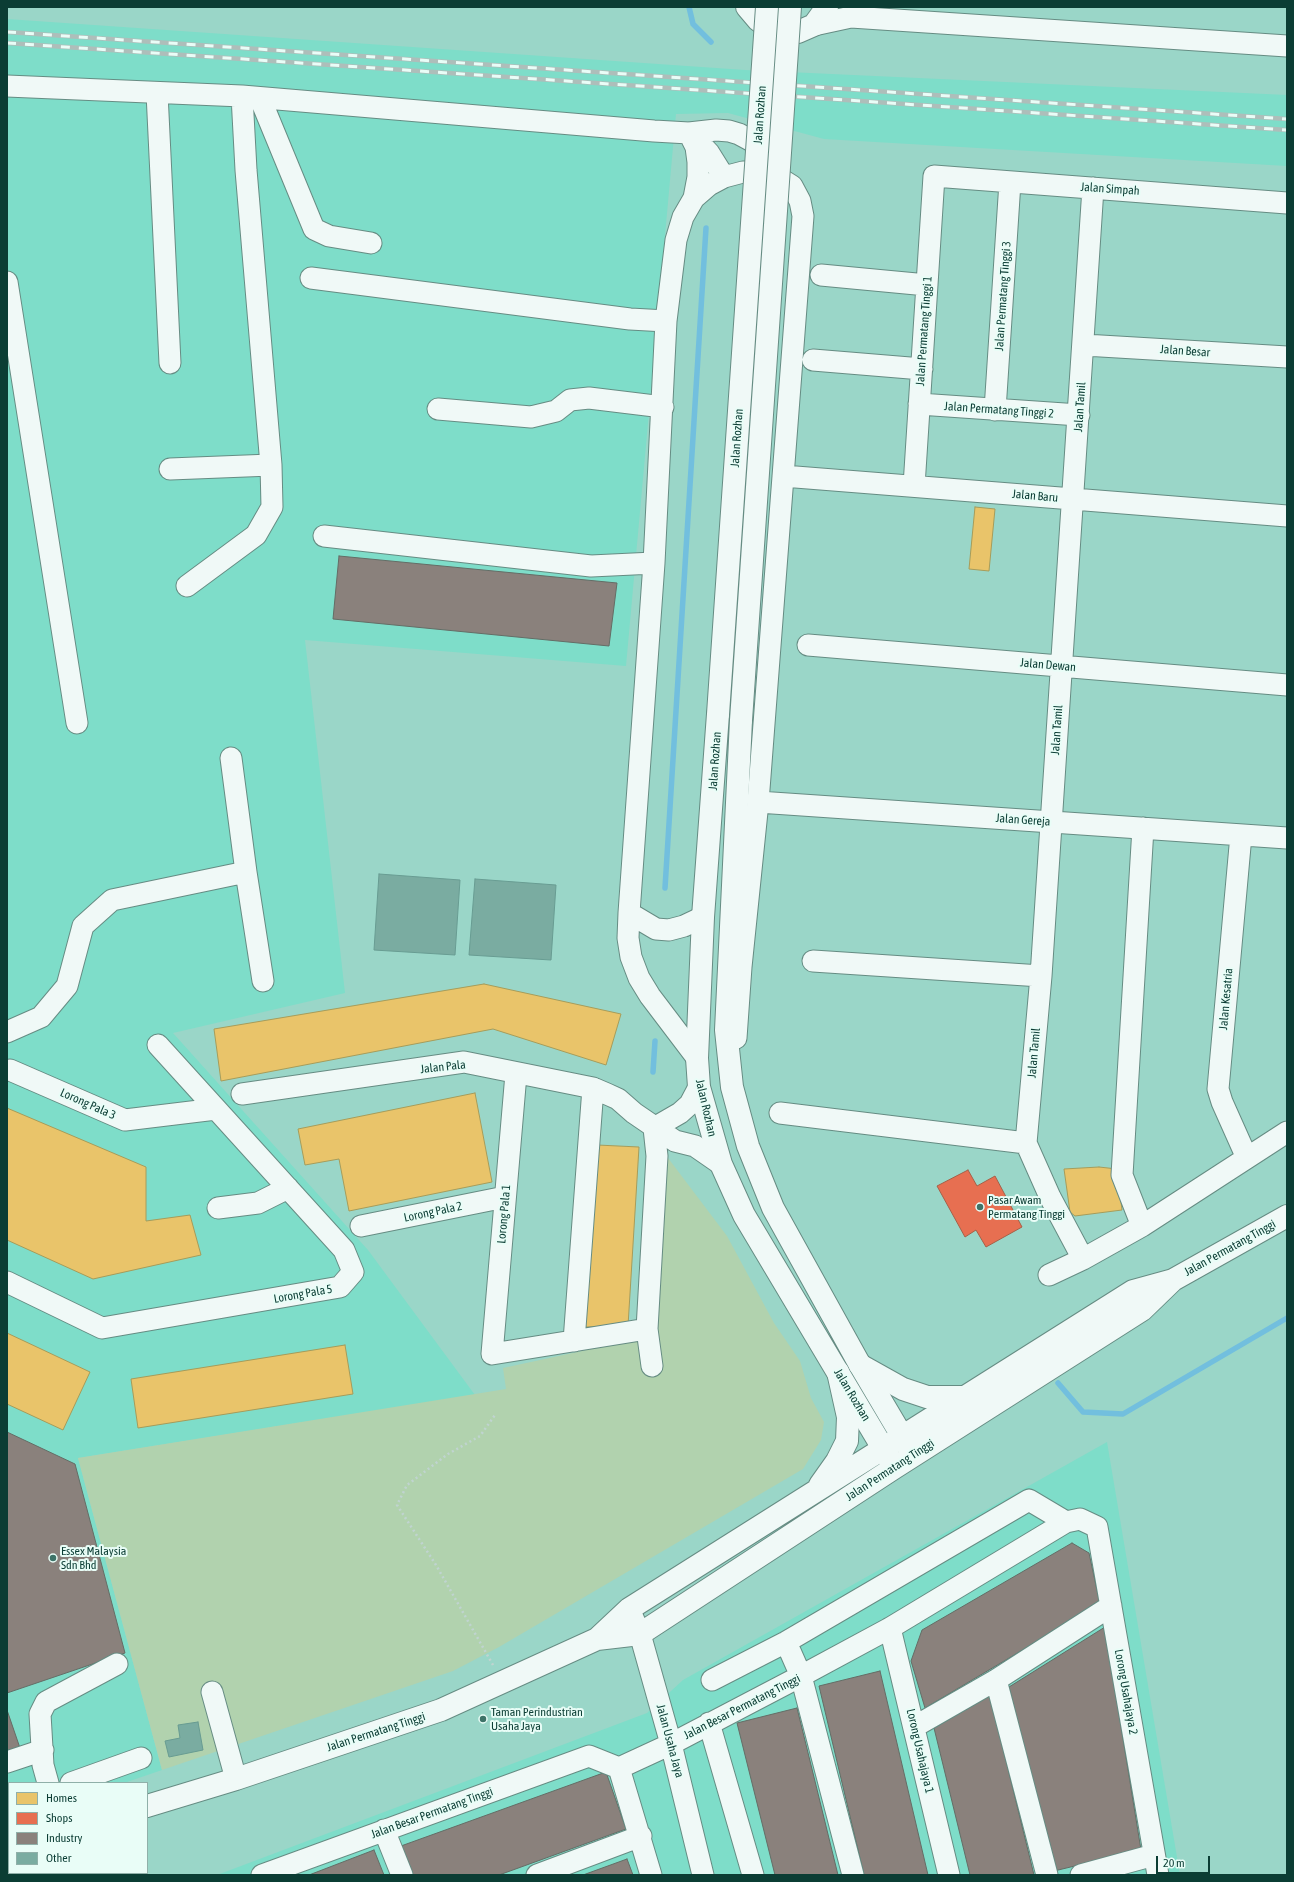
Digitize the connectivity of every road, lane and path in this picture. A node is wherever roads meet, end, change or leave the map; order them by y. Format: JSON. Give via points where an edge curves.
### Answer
{"nodes":[{"id":1,"x":748,"y":7,"type":"edge"},
{"id":2,"x":767,"y":7,"type":"edge"},
{"id":3,"x":790,"y":7,"type":"edge"},
{"id":4,"x":827,"y":7,"type":"edge"},
{"id":5,"x":814,"y":25,"type":"junction"},
{"id":6,"x":1287,"y":46,"type":"edge"},
{"id":7,"x":7,"y":86,"type":"edge"},
{"id":8,"x":157,"y":93,"type":"junction"},
{"id":9,"x":251,"y":97,"type":"junction"},
{"id":10,"x":689,"y":132,"type":"junction"},
{"id":11,"x":776,"y":176,"type":"junction"},
{"id":12,"x":934,"y":176,"type":"joint"},
{"id":13,"x":724,"y":177,"type":"junction"},
{"id":14,"x":1010,"y":182,"type":"junction"},
{"id":15,"x":1093,"y":188,"type":"junction"},
{"id":16,"x":694,"y":198,"type":"junction"},
{"id":17,"x":1287,"y":203,"type":"edge"},
{"id":18,"x":371,"y":243,"type":"dead end"},
{"id":19,"x":821,"y":275,"type":"dead end"},
{"id":20,"x":311,"y":278,"type":"dead end"},
{"id":21,"x":7,"y":282,"type":"edge"},
{"id":22,"x":927,"y":285,"type":"junction"},
{"id":23,"x":666,"y":321,"type":"junction"},
{"id":24,"x":1084,"y":344,"type":"junction"},
{"id":25,"x":1287,"y":357,"type":"edge"},
{"id":26,"x":813,"y":360,"type":"dead end"},
{"id":27,"x":170,"y":363,"type":"dead end"},
{"id":28,"x":922,"y":368,"type":"junction"},
{"id":29,"x":919,"y":404,"type":"junction"},
{"id":30,"x":663,"y":407,"type":"junction"},
{"id":31,"x":438,"y":409,"type":"dead end"},
{"id":32,"x":996,"y":410,"type":"junction"},
{"id":33,"x":1079,"y":415,"type":"junction"},
{"id":34,"x":271,"y":465,"type":"junction"},
{"id":35,"x":170,"y":469,"type":"dead end"},
{"id":36,"x":784,"y":476,"type":"junction"},
{"id":37,"x":914,"y":486,"type":"junction"},
{"id":38,"x":1073,"y":499,"type":"junction"},
{"id":39,"x":1287,"y":516,"type":"edge"},
{"id":40,"x":324,"y":536,"type":"dead end"},
{"id":41,"x":654,"y":563,"type":"junction"},
{"id":42,"x":187,"y":586,"type":"dead end"},
{"id":43,"x":808,"y":645,"type":"dead end"},
{"id":44,"x":1062,"y":667,"type":"junction"},
{"id":45,"x":1287,"y":685,"type":"edge"},
{"id":46,"x":77,"y":723,"type":"dead end"},
{"id":47,"x":231,"y":758,"type":"dead end"},
{"id":48,"x":758,"y":802,"type":"junction"},
{"id":49,"x":1051,"y":822,"type":"junction"},
{"id":50,"x":1143,"y":828,"type":"junction"},
{"id":51,"x":1241,"y":835,"type":"junction"},
{"id":52,"x":1287,"y":838,"type":"edge"},
{"id":53,"x":246,"y":872,"type":"junction"},
{"id":54,"x":629,"y":913,"type":"junction"},
{"id":55,"x":703,"y":917,"type":"junction"},
{"id":56,"x":813,"y":961,"type":"dead end"},
{"id":57,"x":1040,"y":976,"type":"junction"},
{"id":58,"x":263,"y":981,"type":"dead end"},
{"id":59,"x":7,"y":1032,"type":"edge"},
{"id":60,"x":158,"y":1045,"type":"dead end"},
{"id":61,"x":697,"y":1058,"type":"junction"},
{"id":62,"x":10,"y":1070,"type":"dead end"},
{"id":63,"x":516,"y":1074,"type":"junction"},
{"id":64,"x":700,"y":1087,"type":"junction"},
{"id":65,"x":732,"y":1087,"type":"junction"},
{"id":66,"x":593,"y":1088,"type":"junction"},
{"id":67,"x":242,"y":1094,"type":"dead end"},
{"id":68,"x":216,"y":1109,"type":"junction"},
{"id":69,"x":780,"y":1113,"type":"dead end"},
{"id":70,"x":654,"y":1128,"type":"junction"},
{"id":71,"x":1287,"y":1132,"type":"edge"},
{"id":72,"x":1026,"y":1143,"type":"junction"},
{"id":73,"x":1247,"y":1158,"type":"junction"},
{"id":74,"x":721,"y":1164,"type":"junction"},
{"id":75,"x":288,"y":1188,"type":"junction"},
{"id":76,"x":505,"y":1197,"type":"junction"},
{"id":77,"x":218,"y":1208,"type":"dead end"},
{"id":78,"x":1287,"y":1216,"type":"edge"},
{"id":79,"x":360,"y":1226,"type":"dead end"},
{"id":80,"x":1142,"y":1226,"type":"junction"},
{"id":81,"x":1083,"y":1259,"type":"junction"},
{"id":82,"x":1049,"y":1275,"type":"dead end"},
{"id":83,"x":1173,"y":1280,"type":"junction"},
{"id":84,"x":7,"y":1282,"type":"edge"},
{"id":85,"x":647,"y":1330,"type":"junction"},
{"id":86,"x":574,"y":1341,"type":"junction"},
{"id":87,"x":860,"y":1365,"type":"junction"},
{"id":88,"x":652,"y":1366,"type":"dead end"},
{"id":89,"x":838,"y":1372,"type":"junction"},
{"id":90,"x":965,"y":1397,"type":"junction"},
{"id":91,"x":496,"y":1414,"type":"dead end"},
{"id":92,"x":903,"y":1436,"type":"junction"},
{"id":93,"x":884,"y":1449,"type":"junction"},
{"id":94,"x":913,"y":1455,"type":"junction"},
{"id":95,"x":894,"y":1468,"type":"junction"},
{"id":96,"x":814,"y":1494,"type":"junction"},
{"id":97,"x":1073,"y":1521,"type":"junction"},
{"id":98,"x":1111,"y":1606,"type":"junction"},
{"id":99,"x":629,"y":1609,"type":"junction"},
{"id":100,"x":890,"y":1628,"type":"junction"},
{"id":101,"x":640,"y":1634,"type":"junction"},
{"id":102,"x":597,"y":1639,"type":"junction"},
{"id":103,"x":786,"y":1642,"type":"junction"},
{"id":104,"x":117,"y":1664,"type":"dead end"},
{"id":105,"x":801,"y":1676,"type":"junction"},
{"id":106,"x":712,"y":1680,"type":"dead end"},
{"id":107,"x":996,"y":1680,"type":"junction"},
{"id":108,"x":503,"y":1683,"type":"junction"},
{"id":109,"x":212,"y":1692,"type":"dead end"},
{"id":110,"x":709,"y":1723,"type":"junction"},
{"id":111,"x":914,"y":1727,"type":"junction"},
{"id":112,"x":671,"y":1744,"type":"junction"},
{"id":113,"x":43,"y":1750,"type":"junction"},
{"id":114,"x":141,"y":1758,"type":"dead end"},
{"id":115,"x":7,"y":1762,"type":"edge"},
{"id":116,"x":619,"y":1768,"type":"junction"},
{"id":117,"x":236,"y":1779,"type":"junction"},
{"id":118,"x":48,"y":1782,"type":"edge"},
{"id":119,"x":74,"y":1782,"type":"edge"},
{"id":120,"x":148,"y":1806,"type":"edge"},
{"id":121,"x":384,"y":1830,"type":"junction"},
{"id":122,"x":641,"y":1836,"type":"junction"},
{"id":123,"x":1154,"y":1855,"type":"junction"},
{"id":124,"x":262,"y":1875,"type":"edge"},
{"id":125,"x":402,"y":1875,"type":"edge"},
{"id":126,"x":536,"y":1875,"type":"edge"},
{"id":127,"x":652,"y":1875,"type":"edge"},
{"id":128,"x":703,"y":1875,"type":"edge"},
{"id":129,"x":753,"y":1875,"type":"edge"},
{"id":130,"x":853,"y":1875,"type":"edge"},
{"id":131,"x":949,"y":1875,"type":"edge"},
{"id":132,"x":1047,"y":1875,"type":"edge"},
{"id":133,"x":1081,"y":1875,"type":"edge"},
{"id":134,"x":1158,"y":1875,"type":"edge"}],
"edges":[{"from":1,"to":5,"type":"main road","via":[[758,20],[770,29],[798,32]]},
{"from":2,"to":55,"type":"main road","name":"Jalan Rozhan","bridge":true},
{"from":3,"to":65,"type":"main road","name":"Jalan Rozhan","bridge":true,"via":[[741,720],[726,1030]]},
{"from":4,"to":5,"type":"main road"},
{"from":5,"to":6,"type":"street","via":[[851,17]]},
{"from":7,"to":8,"type":"street"},
{"from":8,"to":9,"type":"street"},
{"from":8,"to":27,"type":"street"},
{"from":9,"to":10,"type":"street"},
{"from":9,"to":18,"type":"street","via":[[314,229],[328,236]]},
{"from":9,"to":34,"type":"street","via":[[246,170]]},
{"from":10,"to":11,"type":"street","via":[[716,130],[739,134],[752,141]]},
{"from":10,"to":13,"type":"street","via":[[709,153]]},
{"from":10,"to":16,"type":"street","via":[[696,147],[698,162]]},
{"from":11,"to":13,"type":"street","via":[[743,172]]},
{"from":11,"to":36,"type":"street","via":[[792,186],[800,201],[803,216]]},
{"from":12,"to":14,"type":"street","name":"Jalan Simpah"},
{"from":12,"to":22,"type":"street","name":"Jalan Permatang Tinggi 1"},
{"from":13,"to":16,"type":"street","via":[[708,185]]},
{"from":14,"to":15,"type":"street","name":"Jalan Simpah"},
{"from":14,"to":32,"type":"street","name":"Jalan Permatang Tinggi 3"},
{"from":15,"to":17,"type":"street","name":"Jalan Simpah"},
{"from":15,"to":24,"type":"street","name":"Jalan Tamil"},
{"from":16,"to":23,"type":"street","via":[[683,217],[676,240]]},
{"from":19,"to":22,"type":"street"},
{"from":20,"to":23,"type":"street","via":[[630,319]]},
{"from":21,"to":46,"type":"street"},
{"from":22,"to":28,"type":"street","name":"Jalan Permatang Tinggi 1"},
{"from":23,"to":30,"type":"street"},
{"from":24,"to":25,"type":"street","name":"Jalan Besar"},
{"from":24,"to":33,"type":"street","name":"Jalan Tamil"},
{"from":26,"to":28,"type":"street"},
{"from":28,"to":29,"type":"street","name":"Jalan Permatang Tinggi 1"},
{"from":29,"to":32,"type":"street","name":"Jalan Permatang Tinggi 2"},
{"from":29,"to":37,"type":"street","name":"Jalan Permatang Tinggi 1"},
{"from":30,"to":31,"type":"street","via":[[588,398],[570,400],[556,411],[531,417]]},
{"from":30,"to":41,"type":"street"},
{"from":32,"to":33,"type":"street","name":"Jalan Permatang Tinggi 2"},
{"from":33,"to":38,"type":"street","name":"Jalan Tamil"},
{"from":34,"to":35,"type":"street"},
{"from":34,"to":42,"type":"street","via":[[272,506],[256,535]]},
{"from":36,"to":37,"type":"street","name":"Jalan Baru"},
{"from":36,"to":48,"type":"street","via":[[778,525]]},
{"from":37,"to":38,"type":"street","name":"Jalan Baru"},
{"from":38,"to":39,"type":"street","name":"Jalan Baru"},
{"from":38,"to":44,"type":"street","name":"Jalan Tamil"},
{"from":40,"to":41,"type":"street","via":[[591,566]]},
{"from":41,"to":54,"type":"street"},
{"from":43,"to":44,"type":"street","name":"Jalan Dewan"},
{"from":44,"to":45,"type":"street","name":"Jalan Dewan"},
{"from":44,"to":49,"type":"street","name":"Jalan Tamil"},
{"from":47,"to":53,"type":"street"},
{"from":48,"to":49,"type":"street","name":"Jalan Gereja"},
{"from":48,"to":65,"type":"street"},
{"from":49,"to":50,"type":"street","name":"Jalan Gereja"},
{"from":49,"to":57,"type":"street","name":"Jalan Tamil"},
{"from":50,"to":51,"type":"street","name":"Jalan Gereja"},
{"from":50,"to":80,"type":"street","via":[[1122,1175]]},
{"from":51,"to":52,"type":"street","name":"Jalan Gereja"},
{"from":51,"to":73,"type":"street","name":"Jalan Kesatria","via":[[1218,1089]]},
{"from":53,"to":58,"type":"street"},
{"from":53,"to":59,"type":"street","via":[[112,900],[83,926],[67,986],[41,1018]]},
{"from":54,"to":55,"type":"street","via":[[656,929],[669,930]]},
{"from":54,"to":61,"type":"street","via":[[628,938],[631,957],[639,978]]},
{"from":55,"to":61,"type":"main road","name":"Jalan Rozhan"},
{"from":56,"to":57,"type":"street"},
{"from":57,"to":72,"type":"street","name":"Jalan Tamil"},
{"from":60,"to":68,"type":"street","name":"Lorong Pala 5"},
{"from":61,"to":64,"type":"main road","name":"Jalan Rozhan"},
{"from":62,"to":68,"type":"street","name":"Lorong Pala 3","via":[[125,1120]]},
{"from":63,"to":66,"type":"street","name":"Jalan Pala"},
{"from":63,"to":67,"type":"street","name":"Jalan Pala","via":[[464,1062]]},
{"from":63,"to":76,"type":"street","name":"Lorong Pala 1"},
{"from":64,"to":70,"type":"street","via":[[690,1104],[680,1113]]},
{"from":64,"to":74,"type":"main road","name":"Jalan Rozhan"},
{"from":65,"to":87,"type":"main road","name":"Jalan Rozhan","via":[[748,1146],[773,1208]]},
{"from":66,"to":70,"type":"street","name":"Jalan Pala","via":[[618,1100]]},
{"from":66,"to":86,"type":"street"},
{"from":68,"to":75,"type":"street","name":"Lorong Pala 5"},
{"from":69,"to":72,"type":"street"},
{"from":70,"to":74,"type":"street","name":"Jalan Pala","via":[[675,1141],[695,1146]]},
{"from":70,"to":85,"type":"street","via":[[657,1156]]},
{"from":71,"to":73,"type":"street"},
{"from":72,"to":81,"type":"street","name":"Jalan Tamil","via":[[1050,1197]]},
{"from":73,"to":80,"type":"street"},
{"from":74,"to":89,"type":"main road","name":"Jalan Rozhan","via":[[744,1215]]},
{"from":75,"to":77,"type":"street","via":[[258,1203]]},
{"from":75,"to":84,"type":"street","name":"Lorong Pala 5","via":[[344,1250],[353,1272],[340,1287],[102,1328]]},
{"from":76,"to":79,"type":"street","name":"Lorong Pala 2"},
{"from":76,"to":86,"type":"street","name":"Lorong Pala 1","via":[[492,1354]]},
{"from":78,"to":83,"type":"main road","name":"Jalan Permatang Tinggi"},
{"from":80,"to":81,"type":"street"},
{"from":81,"to":82,"type":"street"},
{"from":83,"to":90,"type":"main road","name":"Jalan Permatang Tinggi","via":[[1133,1291]]},
{"from":83,"to":94,"type":"main road","name":"Jalan Permatang Tinggi","via":[[1142,1310]]},
{"from":85,"to":86,"type":"street"},
{"from":85,"to":88,"type":"street"},
{"from":87,"to":90,"type":"main road","via":[[903,1389],[927,1397]]},
{"from":87,"to":92,"type":"main road","name":"Jalan Rozhan"},
{"from":89,"to":93,"type":"main road","name":"Jalan Rozhan"},
{"from":89,"to":96,"type":"main road","via":[[848,1417],[847,1441],[837,1461]]},
{"from":90,"to":92,"type":"main road","name":"Jalan Permatang Tinggi"},
{"from":91,"to":108,"type":"path","via":[[480,1436],[448,1454],[407,1485],[397,1505],[436,1565]]},
{"from":92,"to":93,"type":"main road","name":"Jalan Permatang Tinggi"},
{"from":92,"to":94,"type":"main road","name":"Jalan Rozhan"},
{"from":93,"to":95,"type":"main road","name":"Jalan Rozhan"},
{"from":93,"to":96,"type":"main road","name":"Jalan Permatang Tinggi"},
{"from":94,"to":95,"type":"main road","name":"Jalan Permatang Tinggi"},
{"from":95,"to":101,"type":"main road","name":"Jalan Permatang Tinggi"},
{"from":96,"to":99,"type":"main road","name":"Jalan Permatang Tinggi"},
{"from":97,"to":98,"type":"street","name":"Lorong Usahajaya 2","via":[[1097,1527]]},
{"from":97,"to":100,"type":"street","name":"Jalan Besar Permatang Tinggi"},
{"from":97,"to":103,"type":"street","via":[[1029,1500]]},
{"from":98,"to":107,"type":"street"},
{"from":98,"to":123,"type":"street","name":"Lorong Usahajaya 2"},
{"from":99,"to":101,"type":"street","name":"Jalan Usaha Jaya"},
{"from":99,"to":102,"type":"main road","name":"Jalan Permatang Tinggi"},
{"from":100,"to":105,"type":"street","name":"Jalan Besar Permatang Tinggi"},
{"from":100,"to":111,"type":"street","name":"Lorong Usahajaya 1"},
{"from":101,"to":102,"type":"main road","name":"Jalan Permatang Tinggi"},
{"from":101,"to":112,"type":"street","name":"Jalan Usaha Jaya"},
{"from":102,"to":108,"type":"main road","name":"Jalan Permatang Tinggi"},
{"from":103,"to":105,"type":"street"},
{"from":103,"to":106,"type":"street"},
{"from":104,"to":113,"type":"street","via":[[46,1702],[40,1714]]},
{"from":105,"to":110,"type":"street","name":"Jalan Besar Permatang Tinggi"},
{"from":105,"to":130,"type":"street"},
{"from":107,"to":111,"type":"street"},
{"from":107,"to":132,"type":"street"},
{"from":108,"to":117,"type":"main road","name":"Jalan Permatang Tinggi","via":[[441,1710]]},
{"from":109,"to":117,"type":"street"},
{"from":110,"to":112,"type":"street","name":"Jalan Besar Permatang Tinggi"},
{"from":110,"to":129,"type":"street"},
{"from":111,"to":131,"type":"street","name":"Lorong Usahajaya 1"},
{"from":112,"to":116,"type":"street","name":"Jalan Besar Permatang Tinggi"},
{"from":112,"to":128,"type":"street","name":"Jalan Usaha Jaya"},
{"from":113,"to":115,"type":"street"},
{"from":113,"to":118,"type":"street","via":[[43,1765]]},
{"from":114,"to":119,"type":"street"},
{"from":116,"to":121,"type":"street","name":"Jalan Besar Permatang Tinggi","via":[[589,1756]]},
{"from":116,"to":122,"type":"street"},
{"from":117,"to":120,"type":"main road","name":"Jalan Permatang Tinggi"},
{"from":121,"to":124,"type":"street","name":"Jalan Besar Permatang Tinggi"},
{"from":121,"to":125,"type":"street"},
{"from":122,"to":126,"type":"street"},
{"from":122,"to":127,"type":"street"},
{"from":123,"to":133,"type":"street"},
{"from":123,"to":134,"type":"street","name":"Lorong Usahajaya 2"}]}
